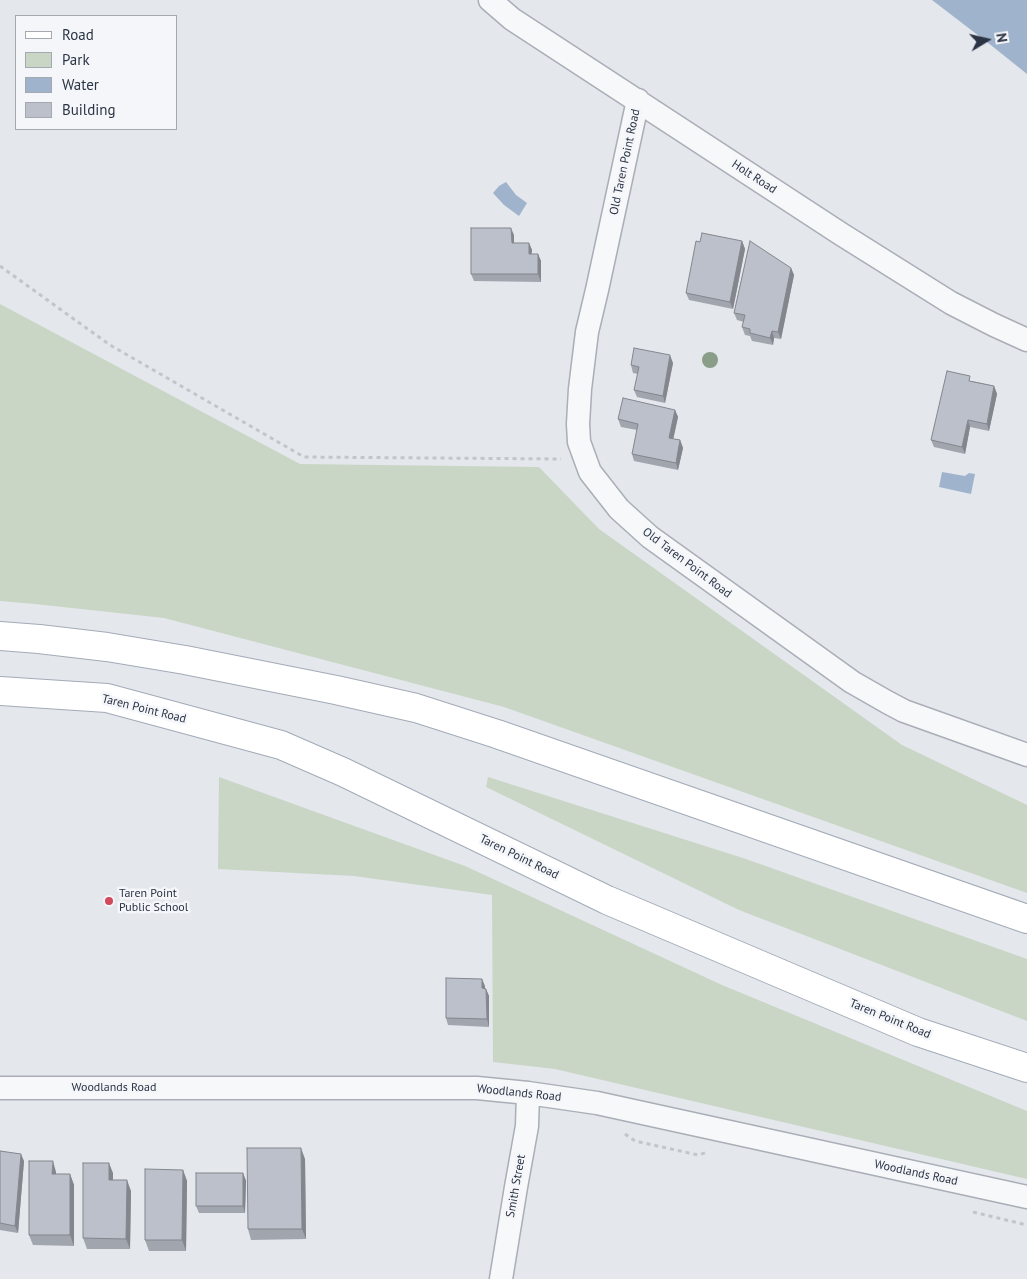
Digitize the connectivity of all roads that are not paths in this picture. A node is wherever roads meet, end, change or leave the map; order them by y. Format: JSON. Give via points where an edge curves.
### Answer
{"nodes":[{"id":1,"x":490,"y":0,"type":"edge"},
{"id":2,"x":638,"y":100,"type":"junction"},
{"id":3,"x":1027,"y":340,"type":"edge"},
{"id":4,"x":0,"y":636,"type":"edge"},
{"id":5,"x":0,"y":691,"type":"edge"},
{"id":6,"x":1027,"y":755,"type":"edge"},
{"id":7,"x":1027,"y":919,"type":"edge"},
{"id":8,"x":1027,"y":1068,"type":"edge"},
{"id":9,"x":0,"y":1088,"type":"edge"},
{"id":10,"x":528,"y":1093,"type":"junction"},
{"id":11,"x":1027,"y":1197,"type":"edge"},
{"id":12,"x":500,"y":1279,"type":"edge"}],
"edges":[{"from":1,"to":2,"type":"street","name":"Holt Road","via":[[512,19]]},
{"from":2,"to":3,"type":"street","name":"Holt Road","via":[[951,303]]},
{"from":2,"to":6,"type":"street","name":"Old Taren Point Road","via":[[587,332],[578,424],[590,472],[619,509],[650,537],[852,682],[904,711]]},
{"from":4,"to":7,"type":"main road","via":[[107,647],[416,708]]},
{"from":5,"to":8,"type":"main road","name":"Taren Point Road","via":[[107,698],[280,745],[343,772],[607,900],[918,1032]]},
{"from":9,"to":10,"type":"street","name":"Woodlands Road","via":[[477,1088]]},
{"from":10,"to":11,"type":"street","name":"Woodlands Road","via":[[597,1103]]},
{"from":10,"to":12,"type":"street","name":"Smith Street","via":[[527,1126]]}]}
